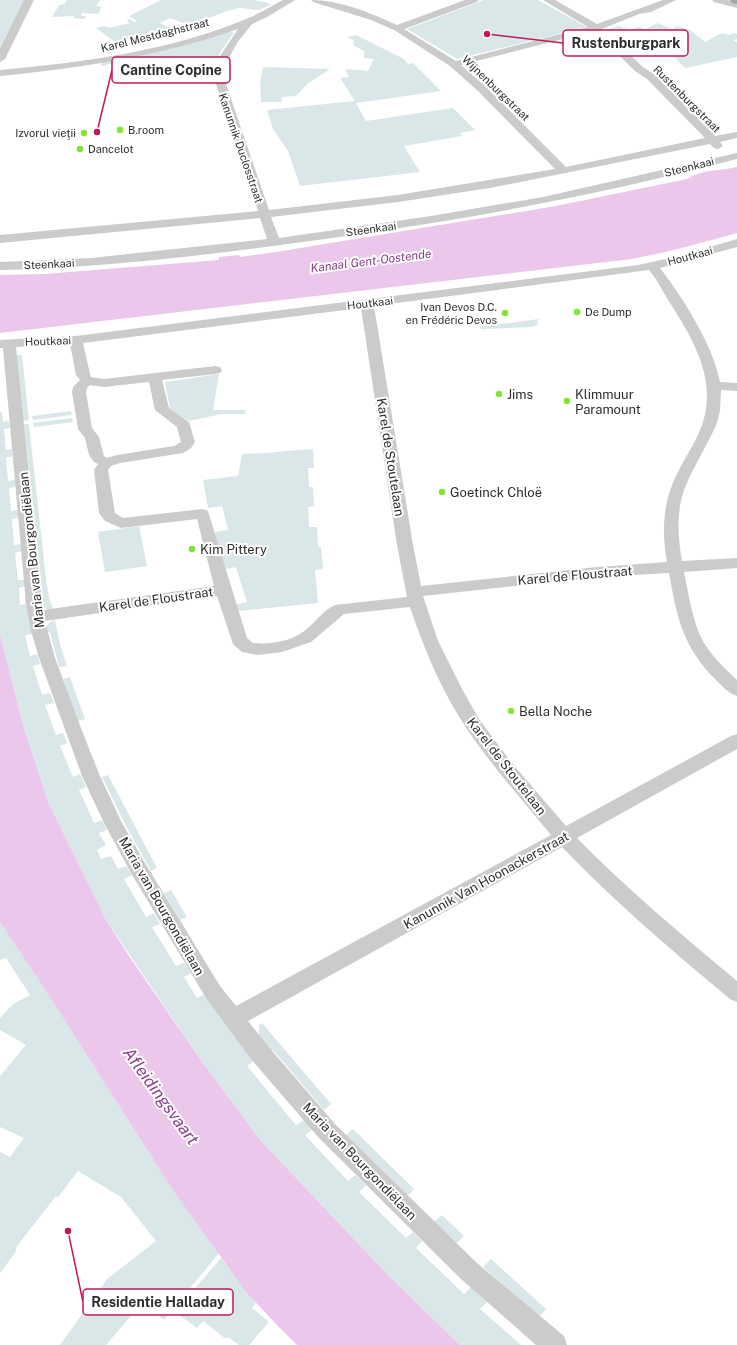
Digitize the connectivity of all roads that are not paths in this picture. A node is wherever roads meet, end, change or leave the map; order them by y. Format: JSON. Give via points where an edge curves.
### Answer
{"nodes":[{"id":1,"x":29,"y":0,"type":"edge"},
{"id":2,"x":290,"y":0,"type":"edge"},
{"id":3,"x":316,"y":0,"type":"edge"},
{"id":4,"x":474,"y":0,"type":"edge"},
{"id":5,"x":548,"y":0,"type":"edge"},
{"id":6,"x":671,"y":0,"type":"edge"},
{"id":7,"x":717,"y":0,"type":"edge"},
{"id":8,"x":737,"y":5,"type":"edge"},
{"id":9,"x":248,"y":22,"type":"junction"},
{"id":10,"x":397,"y":28,"type":"junction"},
{"id":11,"x":596,"y":28,"type":"junction"},
{"id":12,"x":0,"y":59,"type":"edge"},
{"id":13,"x":222,"y":59,"type":"junction"},
{"id":14,"x":90,"y":63,"type":"junction"},
{"id":15,"x":454,"y":64,"type":"junction"},
{"id":16,"x":0,"y":73,"type":"edge"},
{"id":17,"x":737,"y":135,"type":"edge"},
{"id":18,"x":711,"y":140,"type":"junction"},
{"id":19,"x":735,"y":156,"type":"edge"},
{"id":20,"x":563,"y":170,"type":"junction"},
{"id":21,"x":263,"y":213,"type":"junction"},
{"id":22,"x":0,"y":239,"type":"edge"},
{"id":23,"x":274,"y":242,"type":"junction"},
{"id":24,"x":737,"y":243,"type":"edge"},
{"id":25,"x":0,"y":266,"type":"edge"},
{"id":26,"x":652,"y":266,"type":"junction"},
{"id":27,"x":367,"y":303,"type":"junction"},
{"id":28,"x":76,"y":340,"type":"junction"},
{"id":29,"x":4,"y":343,"type":"edge"},
{"id":30,"x":215,"y":370,"type":"dead end"},
{"id":31,"x":155,"y":377,"type":"junction"},
{"id":32,"x":87,"y":380,"type":"junction"},
{"id":33,"x":713,"y":386,"type":"junction"},
{"id":34,"x":737,"y":387,"type":"edge"},
{"id":35,"x":106,"y":463,"type":"junction"},
{"id":36,"x":737,"y":563,"type":"edge"},
{"id":37,"x":675,"y":567,"type":"junction"},
{"id":38,"x":223,"y":590,"type":"junction"},
{"id":39,"x":415,"y":596,"type":"junction"},
{"id":40,"x":36,"y":617,"type":"junction"},
{"id":41,"x":737,"y":690,"type":"edge"},
{"id":42,"x":737,"y":741,"type":"edge"},
{"id":43,"x":564,"y":837,"type":"junction"},
{"id":44,"x":737,"y":993,"type":"edge"},
{"id":45,"x":234,"y":1018,"type":"junction"},
{"id":46,"x":555,"y":1345,"type":"edge"}],
"edges":[{"from":1,"to":12,"type":"street"},
{"from":2,"to":9,"type":"street","name":"Karel Mestdaghstraat"},
{"from":3,"to":10,"type":"street","name":"Wijnenburgstraat"},
{"from":4,"to":10,"type":"street"},
{"from":5,"to":11,"type":"street","name":"Rustenburgstraat"},
{"from":6,"to":11,"type":"street"},
{"from":7,"to":8,"type":"street"},
{"from":9,"to":13,"type":"street","name":"Karel Mestdaghstraat"},
{"from":9,"to":14,"type":"street","name":"Karel Mestdaghstraat","via":[[177,45]]},
{"from":10,"to":15,"type":"street","name":"Wijnenburgstraat"},
{"from":11,"to":15,"type":"street"},
{"from":11,"to":18,"type":"street","name":"Rustenburgstraat","via":[[639,69],[651,77]]},
{"from":13,"to":14,"type":"street","name":"Karel Mestdaghstraat","via":[[99,68]]},
{"from":13,"to":21,"type":"street","name":"Kanunnik Duclosstraat","via":[[222,90]]},
{"from":14,"to":16,"type":"street","name":"Karel Mestdaghstraat"},
{"from":15,"to":20,"type":"street","name":"Wijnenburgstraat"},
{"from":17,"to":18,"type":"street","name":"Steenkaai"},
{"from":18,"to":19,"type":"street","name":"Rustenburgstraat"},
{"from":18,"to":20,"type":"street","name":"Steenkaai"},
{"from":19,"to":23,"type":"street","name":"Steenkaai","via":[[610,186],[528,202],[409,223]]},
{"from":20,"to":21,"type":"street","name":"Steenkaai","via":[[452,190]]},
{"from":21,"to":22,"type":"street","name":"Steenkaai"},
{"from":21,"to":23,"type":"street","name":"Kanunnik Duclosstraat"},
{"from":23,"to":25,"type":"street","name":"Steenkaai","via":[[130,258]]},
{"from":24,"to":26,"type":"street","name":"Houtkaai"},
{"from":26,"to":27,"type":"street","name":"Houtkaai"},
{"from":26,"to":33,"type":"street","via":[[699,340],[707,356]]},
{"from":27,"to":28,"type":"street","name":"Houtkaai"},
{"from":27,"to":39,"type":"street","name":"Karel de Stoutelaan"},
{"from":28,"to":29,"type":"street","name":"Houtkaai"},
{"from":28,"to":32,"type":"street","via":[[83,375]]},
{"from":29,"to":40,"type":"street","name":"Maria van Bourgondiëlaan"},
{"from":30,"to":31,"type":"street"},
{"from":31,"to":32,"type":"street","via":[[104,383]]},
{"from":31,"to":35,"type":"street","via":[[162,410],[186,427],[186,446],[178,450]]},
{"from":32,"to":35,"type":"street","via":[[79,392],[85,428],[92,436],[96,455]]},
{"from":33,"to":34,"type":"street"},
{"from":33,"to":37,"type":"street","via":[[713,412],[710,424],[682,477],[672,512],[671,538]]},
{"from":35,"to":38,"type":"street","via":[[101,470],[107,513],[110,518],[121,523],[131,523],[203,514]]},
{"from":36,"to":37,"type":"street","name":"Karel de Floustraat"},
{"from":37,"to":39,"type":"street","name":"Karel de Floustraat","via":[[597,572]]},
{"from":37,"to":41,"type":"street","via":[[687,622],[694,640],[705,657]]},
{"from":38,"to":39,"type":"street","name":"Karel de Floustraat","via":[[239,640],[251,649],[260,650],[292,644],[312,634],[334,612],[341,609]]},
{"from":38,"to":40,"type":"street","name":"Karel de Floustraat"},
{"from":39,"to":43,"type":"street","name":"Karel de Stoutelaan","via":[[430,641],[473,724],[505,767]]},
{"from":40,"to":45,"type":"street","name":"Maria van Bourgondiëlaan","via":[[47,658],[72,729],[113,822],[213,992]]},
{"from":42,"to":43,"type":"street","name":"Kanunnik Van Hoonackerstraat"},
{"from":43,"to":44,"type":"street","name":"Karel de Stoutelaan","via":[[606,880]]},
{"from":43,"to":45,"type":"street","name":"Kanunnik Van Hoonackerstraat"},
{"from":45,"to":46,"type":"street","name":"Maria van Bourgondiëlaan","via":[[259,1052],[327,1131],[469,1271]]}]}
